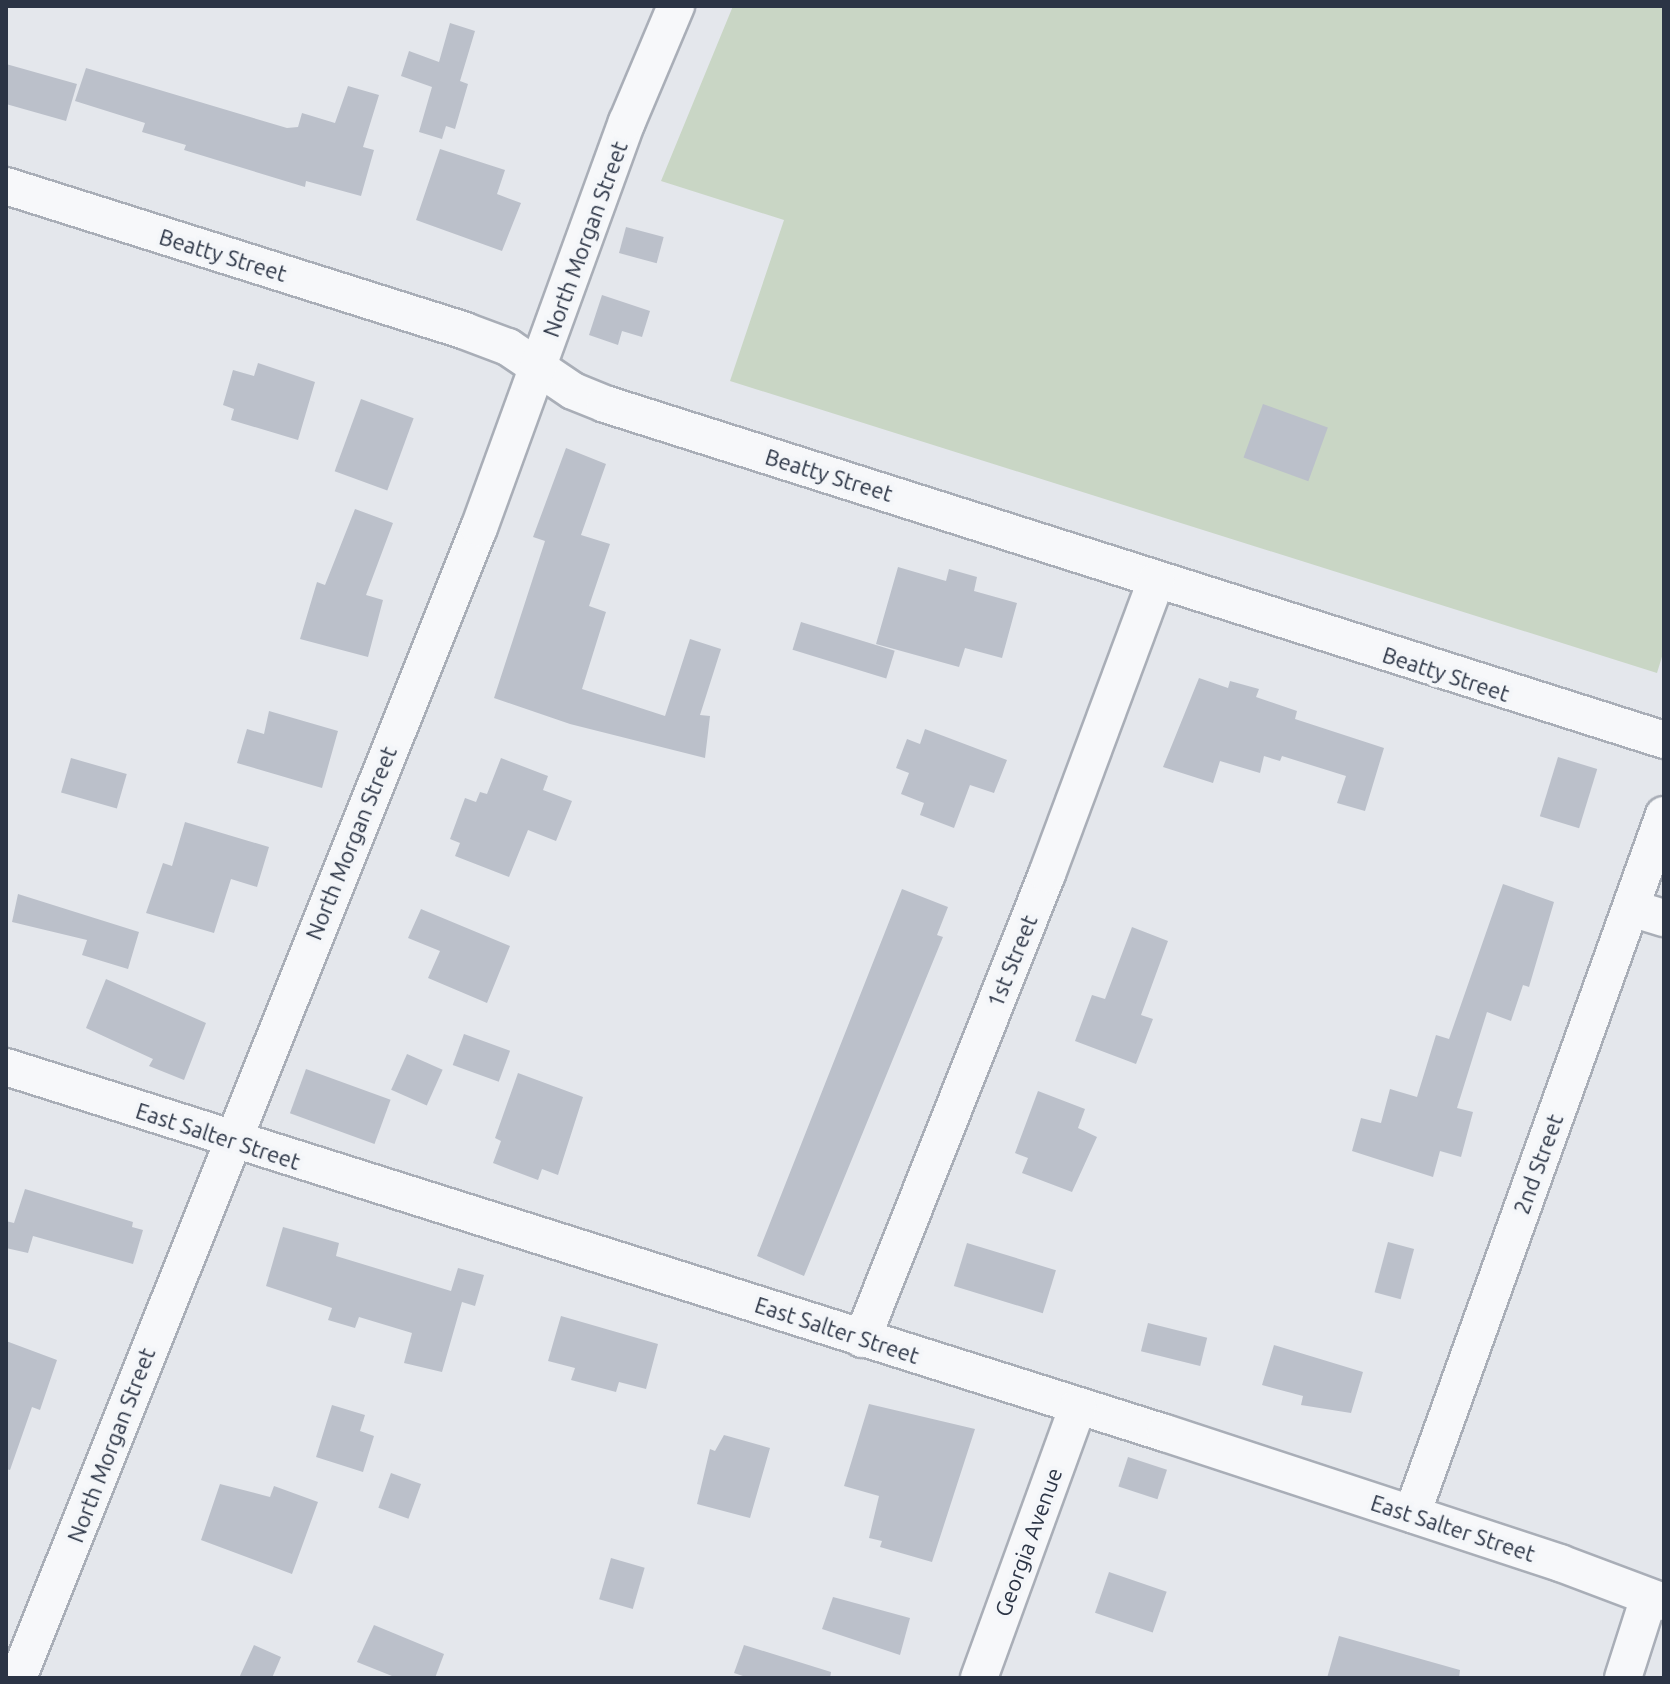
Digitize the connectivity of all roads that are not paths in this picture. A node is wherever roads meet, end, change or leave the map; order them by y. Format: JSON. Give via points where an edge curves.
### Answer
{"nodes":[{"id":1,"x":676,"y":6,"type":"edge"},
{"id":2,"x":6,"y":186,"type":"edge"},
{"id":3,"x":539,"y":367,"type":"junction"},
{"id":4,"x":1156,"y":581,"type":"junction"},
{"id":5,"x":1664,"y":740,"type":"edge"},
{"id":6,"x":1664,"y":815,"type":"edge"},
{"id":7,"x":1647,"y":913,"type":"edge"},
{"id":8,"x":6,"y":1067,"type":"edge"},
{"id":9,"x":231,"y":1141,"type":"junction"},
{"id":10,"x":862,"y":1339,"type":"junction"},
{"id":11,"x":1078,"y":1406,"type":"junction"},
{"id":12,"x":1412,"y":1514,"type":"junction"},
{"id":13,"x":1657,"y":1600,"type":"edge"},
{"id":14,"x":28,"y":1675,"type":"edge"},
{"id":15,"x":979,"y":1678,"type":"edge"},
{"id":16,"x":1623,"y":1678,"type":"edge"}],
"edges":[{"from":1,"to":3,"type":"street","name":"North Morgan Street","via":[[627,122]]},
{"from":2,"to":3,"type":"street","name":"Beatty Street","via":[[465,331]]},
{"from":3,"to":4,"type":"street","name":"Beatty Street","via":[[573,391],[605,404]]},
{"from":3,"to":9,"type":"street","name":"North Morgan Street"},
{"from":4,"to":5,"type":"street","name":"Beatty Street"},
{"from":4,"to":10,"type":"street","name":"1st Street","via":[[1047,874]]},
{"from":6,"to":7,"type":"street","name":"2nd Street"},
{"from":7,"to":12,"type":"street","name":"2nd Street"},
{"from":8,"to":9,"type":"street","name":"East Salter Street"},
{"from":9,"to":10,"type":"street","name":"East Salter Street","via":[[616,1256]]},
{"from":9,"to":14,"type":"street","name":"North Morgan Street"},
{"from":10,"to":11,"type":"street","name":"East Salter Street"},
{"from":11,"to":12,"type":"street","name":"East Salter Street"},
{"from":11,"to":15,"type":"street","name":"Georgia Avenue"},
{"from":12,"to":13,"type":"street","name":"East Salter Street"},
{"from":13,"to":16,"type":"street"}]}
